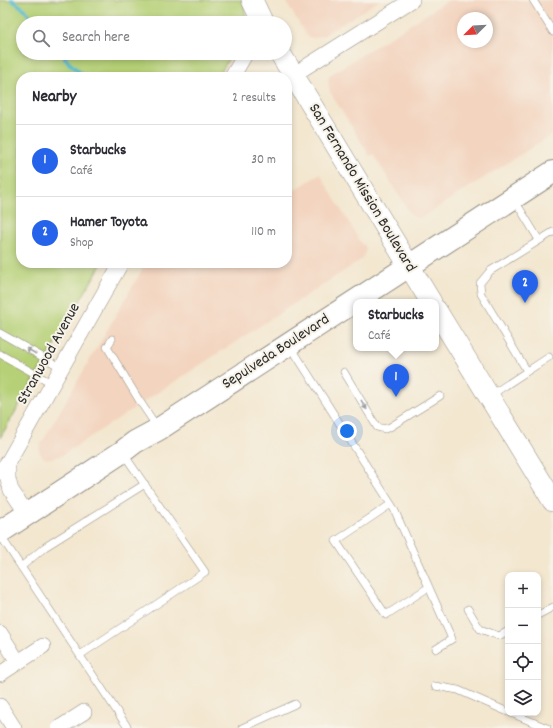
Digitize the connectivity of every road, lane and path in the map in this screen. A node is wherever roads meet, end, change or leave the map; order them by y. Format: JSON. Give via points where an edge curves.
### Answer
{"nodes":[{"id":1,"x":252,"y":0,"type":"edge"},
{"id":2,"x":412,"y":0,"type":"edge"},
{"id":3,"x":533,"y":0,"type":"edge"},
{"id":4,"x":260,"y":16,"type":"edge"},
{"id":5,"x":553,"y":32,"type":"edge"},
{"id":6,"x":242,"y":60,"type":"edge"},
{"id":7,"x":284,"y":60,"type":"edge"},
{"id":8,"x":235,"y":72,"type":"edge"},
{"id":9,"x":291,"y":72,"type":"edge"},
{"id":10,"x":293,"y":75,"type":"joint"},
{"id":11,"x":553,"y":172,"type":"edge"},
{"id":12,"x":513,"y":198,"type":"junction"},
{"id":13,"x":553,"y":232,"type":"edge"},
{"id":14,"x":539,"y":240,"type":"junction"},
{"id":15,"x":408,"y":266,"type":"junction"},
{"id":16,"x":118,"y":268,"type":"edge"},
{"id":17,"x":358,"y":299,"type":"edge"},
{"id":18,"x":429,"y":299,"type":"edge"},
{"id":19,"x":353,"y":302,"type":"edge"},
{"id":20,"x":439,"y":315,"type":"edge"},
{"id":21,"x":0,"y":333,"type":"edge"},
{"id":22,"x":112,"y":339,"type":"dead end"},
{"id":23,"x":289,"y":344,"type":"junction"},
{"id":24,"x":0,"y":354,"type":"edge"},
{"id":25,"x":549,"y":357,"type":"dead end"},
{"id":26,"x":62,"y":369,"type":"junction"},
{"id":27,"x":527,"y":371,"type":"junction"},
{"id":28,"x":344,"y":372,"type":"dead end"},
{"id":29,"x":53,"y":384,"type":"junction"},
{"id":30,"x":440,"y":396,"type":"dead end"},
{"id":31,"x":489,"y":396,"type":"junction"},
{"id":32,"x":158,"y":429,"type":"junction"},
{"id":33,"x":122,"y":452,"type":"junction"},
{"id":34,"x":4,"y":467,"type":"edge"},
{"id":35,"x":144,"y":484,"type":"junction"},
{"id":36,"x":553,"y":501,"type":"edge"},
{"id":37,"x":391,"y":504,"type":"junction"},
{"id":38,"x":27,"y":514,"type":"junction"},
{"id":39,"x":0,"y":534,"type":"edge"},
{"id":40,"x":21,"y":567,"type":"junction"},
{"id":41,"x":430,"y":587,"type":"junction"},
{"id":42,"x":553,"y":607,"type":"edge"},
{"id":43,"x":468,"y":609,"type":"dead end"},
{"id":44,"x":541,"y":613,"type":"edge"},
{"id":45,"x":0,"y":633,"type":"edge"},
{"id":46,"x":505,"y":633,"type":"edge"},
{"id":47,"x":43,"y":646,"type":"dead end"},
{"id":48,"x":436,"y":649,"type":"dead end"},
{"id":49,"x":80,"y":655,"type":"junction"},
{"id":50,"x":18,"y":662,"type":"junction"},
{"id":51,"x":0,"y":674,"type":"edge"},
{"id":52,"x":435,"y":686,"type":"dead end"},
{"id":53,"x":295,"y":704,"type":"dead end"},
{"id":54,"x":0,"y":706,"type":"edge"},
{"id":55,"x":505,"y":711,"type":"edge"},
{"id":56,"x":84,"y":712,"type":"dead end"},
{"id":57,"x":518,"y":716,"type":"edge"},
{"id":58,"x":14,"y":728,"type":"edge"},
{"id":59,"x":59,"y":728,"type":"edge"},
{"id":60,"x":128,"y":728,"type":"edge"},
{"id":61,"x":242,"y":728,"type":"edge"},
{"id":62,"x":547,"y":728,"type":"edge"}],
"edges":[{"from":1,"to":4,"type":"main road"},
{"from":2,"to":10,"type":"street"},
{"from":3,"to":5,"type":"lane"},
{"from":6,"to":8,"type":"street"},
{"from":7,"to":9,"type":"main road","name":"San Fernando Mission Boulevard"},
{"from":10,"to":15,"type":"main road","name":"San Fernando Mission Boulevard"},
{"from":11,"to":12,"type":"main road","name":"Sepulveda Boulevard"},
{"from":12,"to":14,"type":"lane"},
{"from":12,"to":15,"type":"main road","name":"Sepulveda Boulevard"},
{"from":13,"to":14,"type":"lane"},
{"from":14,"to":27,"type":"lane","via":[[490,270],[480,283],[481,294]]},
{"from":15,"to":17,"type":"main road","name":"Sepulveda Boulevard"},
{"from":15,"to":18,"type":"main road","name":"San Fernando Mission Boulevard"},
{"from":16,"to":26,"type":"street","name":"Stranwood Avenue"},
{"from":19,"to":23,"type":"main road","name":"Sepulveda Boulevard"},
{"from":20,"to":31,"type":"main road"},
{"from":26,"to":21,"type":"lane","one_way":true},
{"from":22,"to":32,"type":"lane","via":[[107,347]]},
{"from":23,"to":32,"type":"main road","name":"Sepulveda Boulevard"},
{"from":23,"to":37,"type":"lane"},
{"from":24,"to":29,"type":"lane"},
{"from":25,"to":27,"type":"lane"},
{"from":26,"to":29,"type":"street","name":"Stranwood Avenue"},
{"from":27,"to":31,"type":"lane"},
{"from":28,"to":30,"type":"lane","one_way":true,"via":[[373,421],[377,426],[384,428],[401,421]]},
{"from":29,"to":34,"type":"street","name":"Stranwood Avenue"},
{"from":31,"to":36,"type":"main road"},
{"from":32,"to":33,"type":"main road","name":"Sepulveda Boulevard"},
{"from":33,"to":35,"type":"lane"},
{"from":33,"to":38,"type":"main road","name":"Sepulveda Boulevard"},
{"from":34,"to":38,"type":"street","name":"Stranwood Avenue","via":[[11,490]]},
{"from":35,"to":40,"type":"lane","via":[[45,547]]},
{"from":35,"to":49,"type":"lane","via":[[205,572]]},
{"from":37,"to":41,"type":"lane"},
{"from":37,"to":41,"type":"lane","via":[[336,541],[386,614]]},
{"from":38,"to":39,"type":"main road","name":"Sepulveda Boulevard"},
{"from":39,"to":40,"type":"lane"},
{"from":40,"to":49,"type":"lane"},
{"from":41,"to":48,"type":"lane","via":[[452,639]]},
{"from":42,"to":44,"type":"lane"},
{"from":43,"to":46,"type":"lane","via":[[480,629],[499,636]]},
{"from":45,"to":50,"type":"street"},
{"from":47,"to":50,"type":"street"},
{"from":49,"to":60,"type":"lane"},
{"from":50,"to":51,"type":"street"},
{"from":52,"to":55,"type":"lane","via":[[458,690]]},
{"from":53,"to":61,"type":"lane"},
{"from":54,"to":58,"type":"street"},
{"from":56,"to":59,"type":"street"},
{"from":57,"to":62,"type":"lane"}]}
